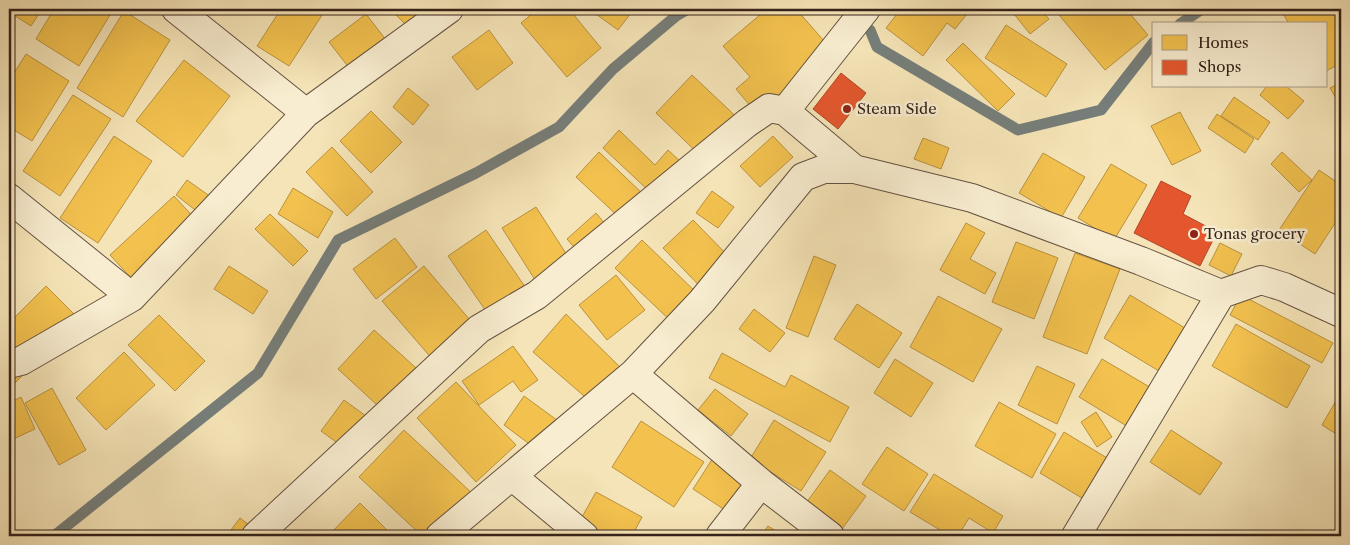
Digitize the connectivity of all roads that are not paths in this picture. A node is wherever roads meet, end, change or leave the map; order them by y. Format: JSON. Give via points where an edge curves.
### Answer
{"nodes":[{"id":1,"x":176,"y":9,"type":"edge"},
{"id":2,"x":449,"y":9,"type":"edge"},
{"id":3,"x":866,"y":9,"type":"edge"},
{"id":4,"x":785,"y":111,"type":"junction"},
{"id":5,"x":306,"y":113,"type":"junction"},
{"id":6,"x":854,"y":169,"type":"junction"},
{"id":7,"x":9,"y":198,"type":"edge"},
{"id":8,"x":1221,"y":294,"type":"junction"},
{"id":9,"x":132,"y":297,"type":"junction"},
{"id":10,"x":1341,"y":313,"type":"edge"},
{"id":11,"x":9,"y":364,"type":"edge"},
{"id":12,"x":633,"y":374,"type":"junction"},
{"id":13,"x":512,"y":476,"type":"junction"},
{"id":14,"x":761,"y":483,"type":"junction"},
{"id":15,"x":256,"y":536,"type":"edge"},
{"id":16,"x":440,"y":536,"type":"edge"},
{"id":17,"x":584,"y":536,"type":"edge"},
{"id":18,"x":720,"y":536,"type":"edge"},
{"id":19,"x":830,"y":536,"type":"edge"},
{"id":20,"x":1076,"y":536,"type":"edge"}],
"edges":[{"from":1,"to":5,"type":"street"},
{"from":2,"to":5,"type":"street"},
{"from":3,"to":4,"type":"street"},
{"from":4,"to":6,"type":"street"},
{"from":4,"to":15,"type":"street","via":[[769,108],[747,123],[537,294],[479,329]]},
{"from":5,"to":9,"type":"street"},
{"from":6,"to":8,"type":"street","via":[[972,198]]},
{"from":6,"to":12,"type":"street","via":[[824,168],[803,177],[702,301]]},
{"from":7,"to":9,"type":"street"},
{"from":8,"to":10,"type":"street","via":[[1261,280]]},
{"from":8,"to":20,"type":"street"},
{"from":9,"to":11,"type":"street","via":[[21,361]]},
{"from":12,"to":13,"type":"street"},
{"from":12,"to":14,"type":"street"},
{"from":13,"to":16,"type":"street"},
{"from":13,"to":17,"type":"street"},
{"from":14,"to":18,"type":"street"},
{"from":14,"to":19,"type":"street"}]}
